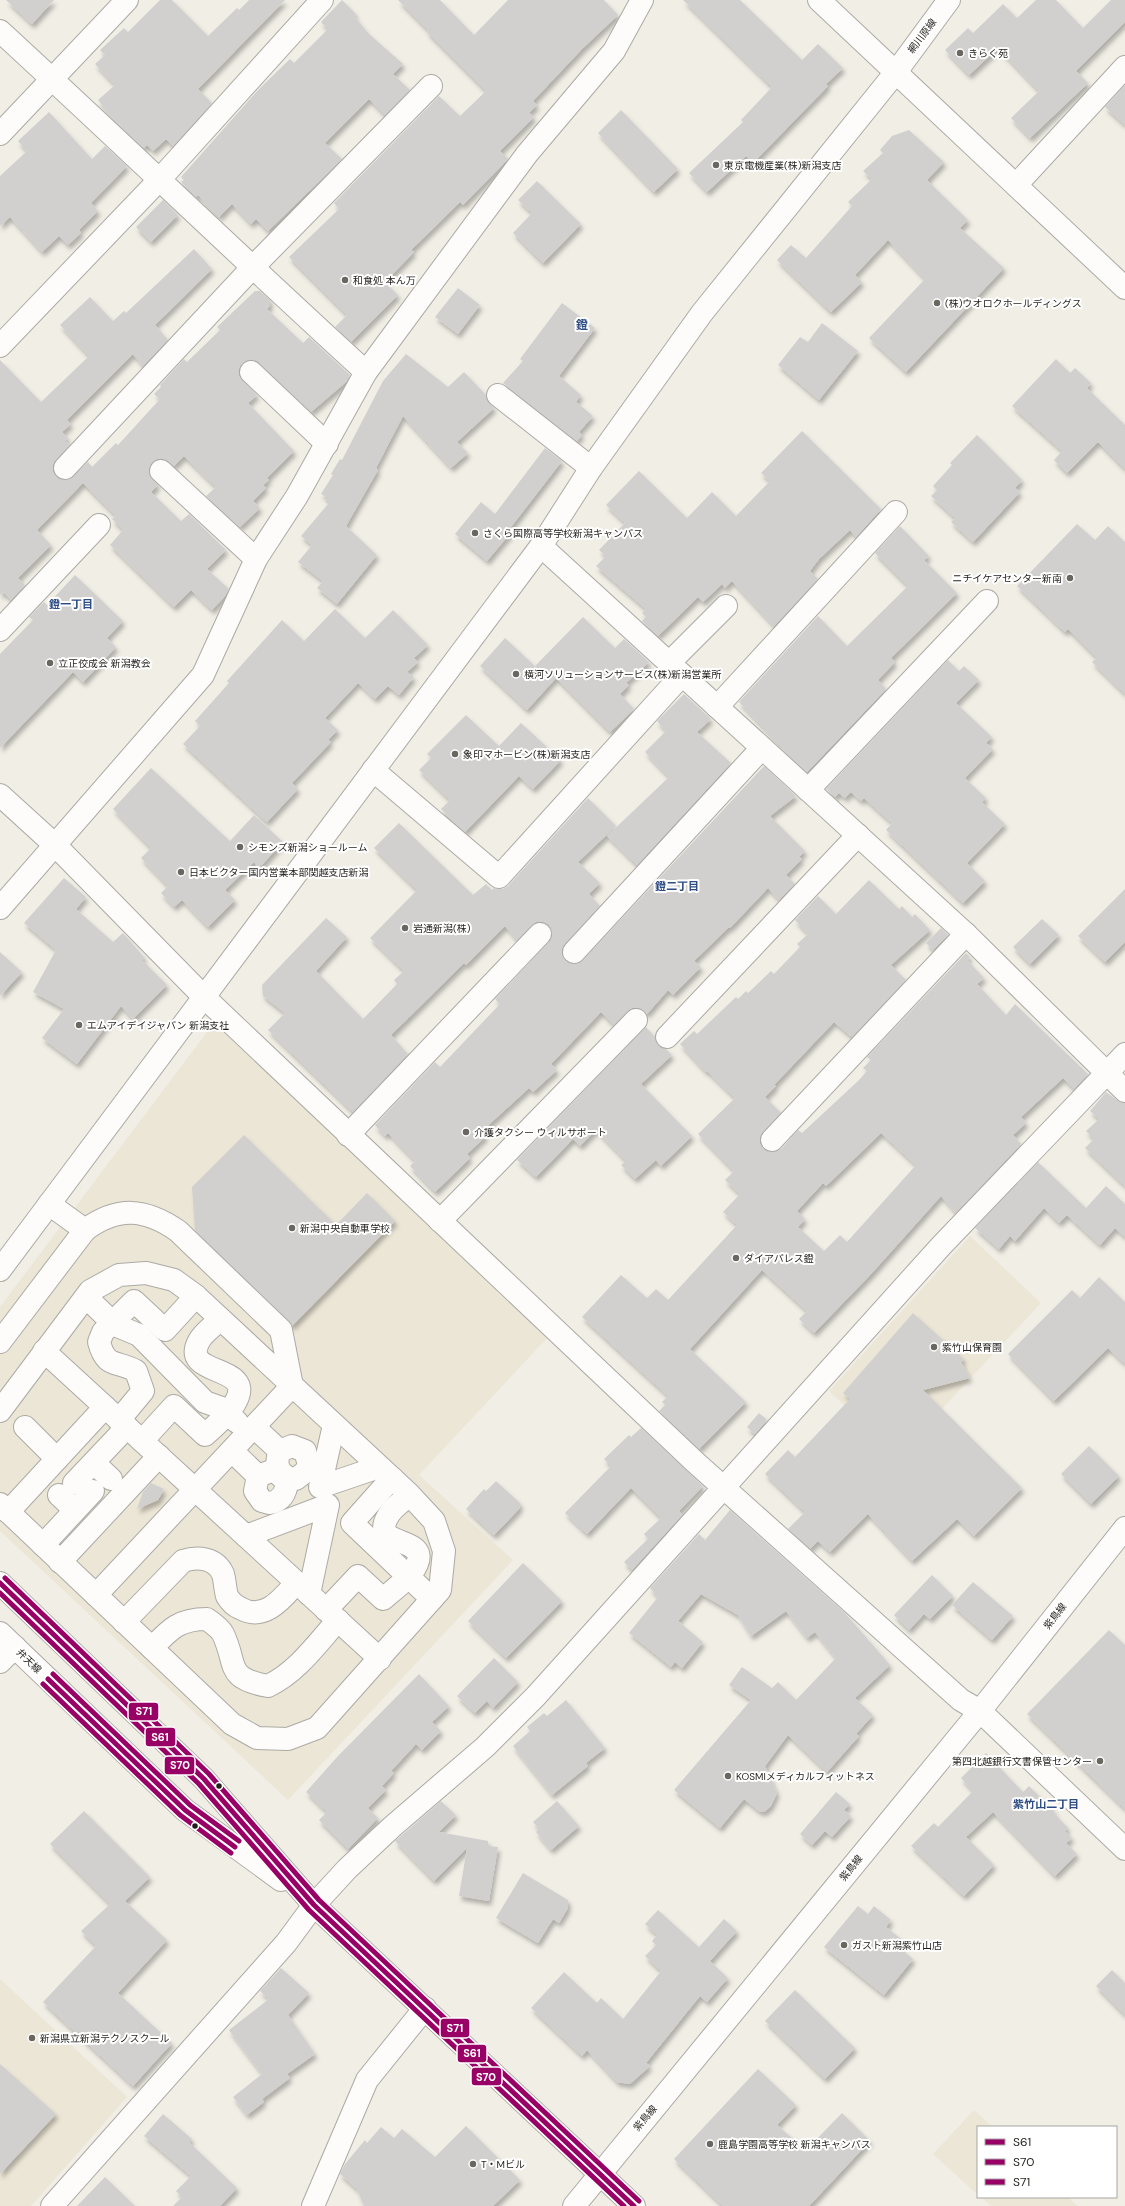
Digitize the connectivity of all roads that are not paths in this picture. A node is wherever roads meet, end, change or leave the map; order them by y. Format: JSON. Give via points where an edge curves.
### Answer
{"nodes":[{"id":1,"x":127,"y":0,"type":"edge"},
{"id":2,"x":322,"y":0,"type":"edge"},
{"id":3,"x":642,"y":0,"type":"edge"},
{"id":4,"x":820,"y":0,"type":"edge"},
{"id":5,"x":949,"y":0,"type":"edge"},
{"id":6,"x":0,"y":31,"type":"edge"},
{"id":7,"x":1125,"y":67,"type":"edge"},
{"id":8,"x":896,"y":72,"type":"junction"},
{"id":9,"x":52,"y":79,"type":"junction"},
{"id":10,"x":431,"y":86,"type":"dead end"},
{"id":11,"x":0,"y":134,"type":"edge"},
{"id":12,"x":160,"y":179,"type":"junction"},
{"id":13,"x":1016,"y":185,"type":"junction"},
{"id":14,"x":252,"y":268,"type":"junction"},
{"id":15,"x":1125,"y":288,"type":"edge"},
{"id":16,"x":0,"y":346,"type":"edge"},
{"id":17,"x":251,"y":372,"type":"dead end"},
{"id":18,"x":366,"y":372,"type":"junction"},
{"id":19,"x":498,"y":395,"type":"dead end"},
{"id":20,"x":327,"y":444,"type":"junction"},
{"id":21,"x":65,"y":468,"type":"dead end"},
{"id":22,"x":591,"y":468,"type":"junction"},
{"id":23,"x":161,"y":471,"type":"dead end"},
{"id":24,"x":896,"y":512,"type":"dead end"},
{"id":25,"x":99,"y":525,"type":"dead end"},
{"id":26,"x":541,"y":546,"type":"junction"},
{"id":27,"x":256,"y":559,"type":"junction"},
{"id":28,"x":987,"y":600,"type":"dead end"},
{"id":29,"x":726,"y":606,"type":"dead end"},
{"id":30,"x":0,"y":630,"type":"edge"},
{"id":31,"x":676,"y":669,"type":"junction"},
{"id":32,"x":717,"y":707,"type":"junction"},
{"id":33,"x":762,"y":748,"type":"junction"},
{"id":34,"x":373,"y":770,"type":"junction"},
{"id":35,"x":808,"y":790,"type":"junction"},
{"id":36,"x":0,"y":795,"type":"edge"},
{"id":37,"x":858,"y":835,"type":"junction"},
{"id":38,"x":55,"y":845,"type":"junction"},
{"id":39,"x":0,"y":908,"type":"edge"},
{"id":40,"x":540,"y":934,"type":"dead end"},
{"id":41,"x":966,"y":934,"type":"junction"},
{"id":42,"x":574,"y":952,"type":"dead end"},
{"id":43,"x":204,"y":997,"type":"junction"},
{"id":44,"x":636,"y":1020,"type":"dead end"},
{"id":45,"x":667,"y":1037,"type":"dead end"},
{"id":46,"x":1125,"y":1054,"type":"edge"},
{"id":47,"x":1107,"y":1074,"type":"junction"},
{"id":48,"x":1125,"y":1091,"type":"edge"},
{"id":49,"x":348,"y":1135,"type":"junction"},
{"id":50,"x":772,"y":1140,"type":"dead end"},
{"id":51,"x":49,"y":1204,"type":"junction"},
{"id":52,"x":440,"y":1221,"type":"junction"},
{"id":53,"x":84,"y":1230,"type":"junction"},
{"id":54,"x":0,"y":1270,"type":"edge"},
{"id":55,"x":196,"y":1296,"type":"junction"},
{"id":56,"x":86,"y":1297,"type":"junction"},
{"id":57,"x":220,"y":1319,"type":"junction"},
{"id":58,"x":112,"y":1322,"type":"junction"},
{"id":59,"x":0,"y":1342,"type":"edge"},
{"id":60,"x":44,"y":1352,"type":"junction"},
{"id":61,"x":292,"y":1386,"type":"junction"},
{"id":62,"x":0,"y":1411,"type":"edge"},
{"id":63,"x":227,"y":1413,"type":"junction"},
{"id":64,"x":123,"y":1424,"type":"junction"},
{"id":65,"x":334,"y":1425,"type":"junction"},
{"id":66,"x":25,"y":1427,"type":"dead end"},
{"id":67,"x":251,"y":1430,"type":"junction"},
{"id":68,"x":232,"y":1451,"type":"junction"},
{"id":69,"x":280,"y":1451,"type":"junction"},
{"id":70,"x":159,"y":1456,"type":"junction"},
{"id":71,"x":57,"y":1459,"type":"junction"},
{"id":72,"x":94,"y":1463,"type":"junction"},
{"id":73,"x":386,"y":1472,"type":"junction"},
{"id":74,"x":281,"y":1474,"type":"junction"},
{"id":75,"x":258,"y":1476,"type":"junction"},
{"id":76,"x":111,"y":1479,"type":"dead end"},
{"id":77,"x":725,"y":1489,"type":"junction"},
{"id":78,"x":196,"y":1490,"type":"junction"},
{"id":79,"x":410,"y":1495,"type":"junction"},
{"id":80,"x":4,"y":1508,"type":"edge"},
{"id":81,"x":1125,"y":1528,"type":"edge"},
{"id":82,"x":246,"y":1536,"type":"junction"},
{"id":83,"x":43,"y":1546,"type":"junction"},
{"id":84,"x":381,"y":1550,"type":"junction"},
{"id":85,"x":60,"y":1562,"type":"junction"},
{"id":86,"x":364,"y":1567,"type":"dead end"},
{"id":87,"x":408,"y":1576,"type":"junction"},
{"id":88,"x":0,"y":1583,"type":"edge"},
{"id":89,"x":303,"y":1588,"type":"junction"},
{"id":90,"x":96,"y":1595,"type":"junction"},
{"id":91,"x":432,"y":1599,"type":"junction"},
{"id":92,"x":332,"y":1615,"type":"junction"},
{"id":93,"x":124,"y":1622,"type":"junction"},
{"id":94,"x":8,"y":1640,"type":"edge"},
{"id":95,"x":152,"y":1648,"type":"junction"},
{"id":96,"x":380,"y":1659,"type":"junction"},
{"id":97,"x":0,"y":1662,"type":"edge"},
{"id":98,"x":980,"y":1711,"type":"junction"},
{"id":99,"x":1125,"y":1849,"type":"edge"},
{"id":100,"x":314,"y":1905,"type":"junction"},
{"id":101,"x":425,"y":2008,"type":"junction"},
{"id":102,"x":600,"y":2173,"type":"junction"},
{"id":103,"x":52,"y":2206,"type":"edge"},
{"id":104,"x":313,"y":2206,"type":"edge"},
{"id":105,"x":574,"y":2206,"type":"edge"},
{"id":106,"x":634,"y":2206,"type":"edge"}],
"edges":[{"from":1,"to":9,"type":"street"},
{"from":2,"to":12,"type":"street"},
{"from":3,"to":18,"type":"street","via":[[614,51],[527,154]]},
{"from":4,"to":8,"type":"street"},
{"from":5,"to":8,"type":"street","name":"網川原線"},
{"from":6,"to":9,"type":"street"},
{"from":7,"to":13,"type":"street"},
{"from":8,"to":13,"type":"street"},
{"from":8,"to":22,"type":"street","name":"網川原線","via":[[702,313]]},
{"from":9,"to":11,"type":"street"},
{"from":9,"to":12,"type":"street"},
{"from":10,"to":14,"type":"street"},
{"from":12,"to":14,"type":"street"},
{"from":12,"to":16,"type":"street"},
{"from":13,"to":15,"type":"street"},
{"from":14,"to":18,"type":"street"},
{"from":14,"to":21,"type":"street"},
{"from":17,"to":20,"type":"street"},
{"from":18,"to":20,"type":"street"},
{"from":19,"to":22,"type":"street"},
{"from":20,"to":27,"type":"street"},
{"from":22,"to":26,"type":"street","name":"網川原線"},
{"from":23,"to":27,"type":"street"},
{"from":24,"to":32,"type":"street"},
{"from":25,"to":30,"type":"street"},
{"from":26,"to":31,"type":"street"},
{"from":26,"to":34,"type":"street","name":"網川原線"},
{"from":27,"to":38,"type":"street","via":[[203,675]]},
{"from":28,"to":35,"type":"street"},
{"from":29,"to":31,"type":"street"},
{"from":31,"to":32,"type":"street"},
{"from":31,"to":34,"type":"street","via":[[499,877]]},
{"from":32,"to":33,"type":"street"},
{"from":33,"to":35,"type":"street"},
{"from":33,"to":42,"type":"street"},
{"from":34,"to":43,"type":"street","name":"網川原線"},
{"from":35,"to":37,"type":"street"},
{"from":36,"to":38,"type":"street"},
{"from":37,"to":41,"type":"street"},
{"from":37,"to":45,"type":"street"},
{"from":38,"to":39,"type":"street"},
{"from":38,"to":43,"type":"street"},
{"from":40,"to":49,"type":"street"},
{"from":41,"to":47,"type":"street"},
{"from":41,"to":50,"type":"street"},
{"from":43,"to":49,"type":"street"},
{"from":43,"to":51,"type":"street","name":"網川原線"},
{"from":44,"to":52,"type":"street"},
{"from":46,"to":47,"type":"street"},
{"from":47,"to":48,"type":"street"},
{"from":47,"to":77,"type":"street","via":[[936,1252],[760,1446]]},
{"from":49,"to":52,"type":"street"},
{"from":51,"to":53,"type":"street"},
{"from":51,"to":54,"type":"street","name":"網川原線"},
{"from":52,"to":77,"type":"street"},
{"from":53,"to":59,"type":"street"},
{"from":53,"to":61,"type":"street","via":[[100,1219],[122,1213],[139,1213],[162,1220],[178,1231],[281,1330]]},
{"from":55,"to":56,"type":"street","via":[[174,1280],[146,1273],[119,1275],[90,1291]]},
{"from":55,"to":57,"type":"street"},
{"from":55,"to":58,"type":"street","via":[[165,1330],[134,1301]]},
{"from":56,"to":58,"type":"street"},
{"from":56,"to":60,"type":"street"},
{"from":57,"to":61,"type":"street"},
{"from":57,"to":63,"type":"street","via":[[199,1341],[196,1349],[198,1359],[206,1367],[225,1372],[236,1383],[239,1394]]},
{"from":58,"to":63,"type":"street","via":[[139,1335],[206,1402],[222,1408]]},
{"from":58,"to":64,"type":"street","via":[[103,1332],[99,1342],[104,1357],[110,1362],[128,1366],[136,1371],[143,1391]]},
{"from":60,"to":62,"type":"street"},
{"from":60,"to":64,"type":"street"},
{"from":61,"to":65,"type":"street"},
{"from":61,"to":67,"type":"street"},
{"from":63,"to":64,"type":"street","via":[[205,1435],[174,1406]]},
{"from":63,"to":67,"type":"street"},
{"from":64,"to":70,"type":"street"},
{"from":64,"to":71,"type":"street"},
{"from":64,"to":72,"type":"street"},
{"from":65,"to":73,"type":"street"},
{"from":65,"to":73,"type":"street","via":[[320,1487]]},
{"from":66,"to":71,"type":"street"},
{"from":67,"to":68,"type":"street"},
{"from":67,"to":69,"type":"street"},
{"from":68,"to":75,"type":"street"},
{"from":68,"to":78,"type":"street"},
{"from":69,"to":74,"type":"street","via":[[277,1466]]},
{"from":69,"to":74,"type":"street","via":[[292,1446],[300,1448],[305,1451],[309,1465],[296,1479]]},
{"from":70,"to":78,"type":"street"},
{"from":70,"to":85,"type":"street"},
{"from":71,"to":80,"type":"street"},
{"from":72,"to":76,"type":"street"},
{"from":72,"to":83,"type":"street","via":[[75,1490],[75,1510]]},
{"from":73,"to":79,"type":"street"},
{"from":73,"to":84,"type":"street","via":[[352,1523]]},
{"from":74,"to":75,"type":"street","via":[[274,1470]]},
{"from":74,"to":75,"type":"street","via":[[287,1482],[286,1491],[281,1498],[269,1503],[262,1501],[254,1491]]},
{"from":77,"to":98,"type":"street","via":[[961,1700]]},
{"from":77,"to":100,"type":"street","via":[[536,1696],[485,1747],[347,1869]]},
{"from":78,"to":82,"type":"street"},
{"from":78,"to":90,"type":"street"},
{"from":79,"to":87,"type":"street","via":[[388,1515],[385,1529],[387,1536],[411,1545],[418,1554],[416,1565]]},
{"from":79,"to":91,"type":"street","via":[[434,1521],[444,1551],[440,1590]]},
{"from":80,"to":83,"type":"street"},
{"from":81,"to":98,"type":"street","name":"紫鳥線"},
{"from":82,"to":89,"type":"street"},
{"from":82,"to":89,"type":"street","via":[[328,1505]]},
{"from":83,"to":85,"type":"street"},
{"from":84,"to":86,"type":"street"},
{"from":84,"to":87,"type":"street"},
{"from":85,"to":90,"type":"street"},
{"from":87,"to":91,"type":"street"},
{"from":87,"to":92,"type":"street","via":[[383,1599],[358,1576]]},
{"from":88,"to":100,"type":"street","name":"弁天線","via":[[204,1779]]},
{"from":89,"to":92,"type":"street"},
{"from":89,"to":93,"type":"street","via":[[271,1608],[259,1613],[247,1612],[228,1597],[222,1574],[217,1566],[206,1559],[195,1557],[183,1561]]},
{"from":90,"to":93,"type":"street"},
{"from":91,"to":96,"type":"street"},
{"from":92,"to":95,"type":"street","via":[[302,1662],[284,1678],[268,1686],[248,1682],[240,1675],[230,1657],[223,1633],[207,1619],[193,1619],[180,1623],[168,1631]]},
{"from":92,"to":96,"type":"street"},
{"from":93,"to":95,"type":"street"},
{"from":94,"to":97,"type":"street"},
{"from":94,"to":100,"type":"street","name":"弁天線","via":[[184,1810]]},
{"from":95,"to":96,"type":"street","via":[[232,1724],[257,1738],[288,1739],[317,1728]]},
{"from":98,"to":99,"type":"street"},
{"from":98,"to":102,"type":"street","name":"紫鳥線"},
{"from":100,"to":101,"type":"street","name":"弁天線"},
{"from":100,"to":103,"type":"street","via":[[286,1943]]},
{"from":101,"to":102,"type":"street","name":"弁天線"},
{"from":101,"to":104,"type":"street","via":[[367,2080]]},
{"from":102,"to":105,"type":"street","name":"紫鳥線"},
{"from":102,"to":106,"type":"street","name":"弁天線"}]}
